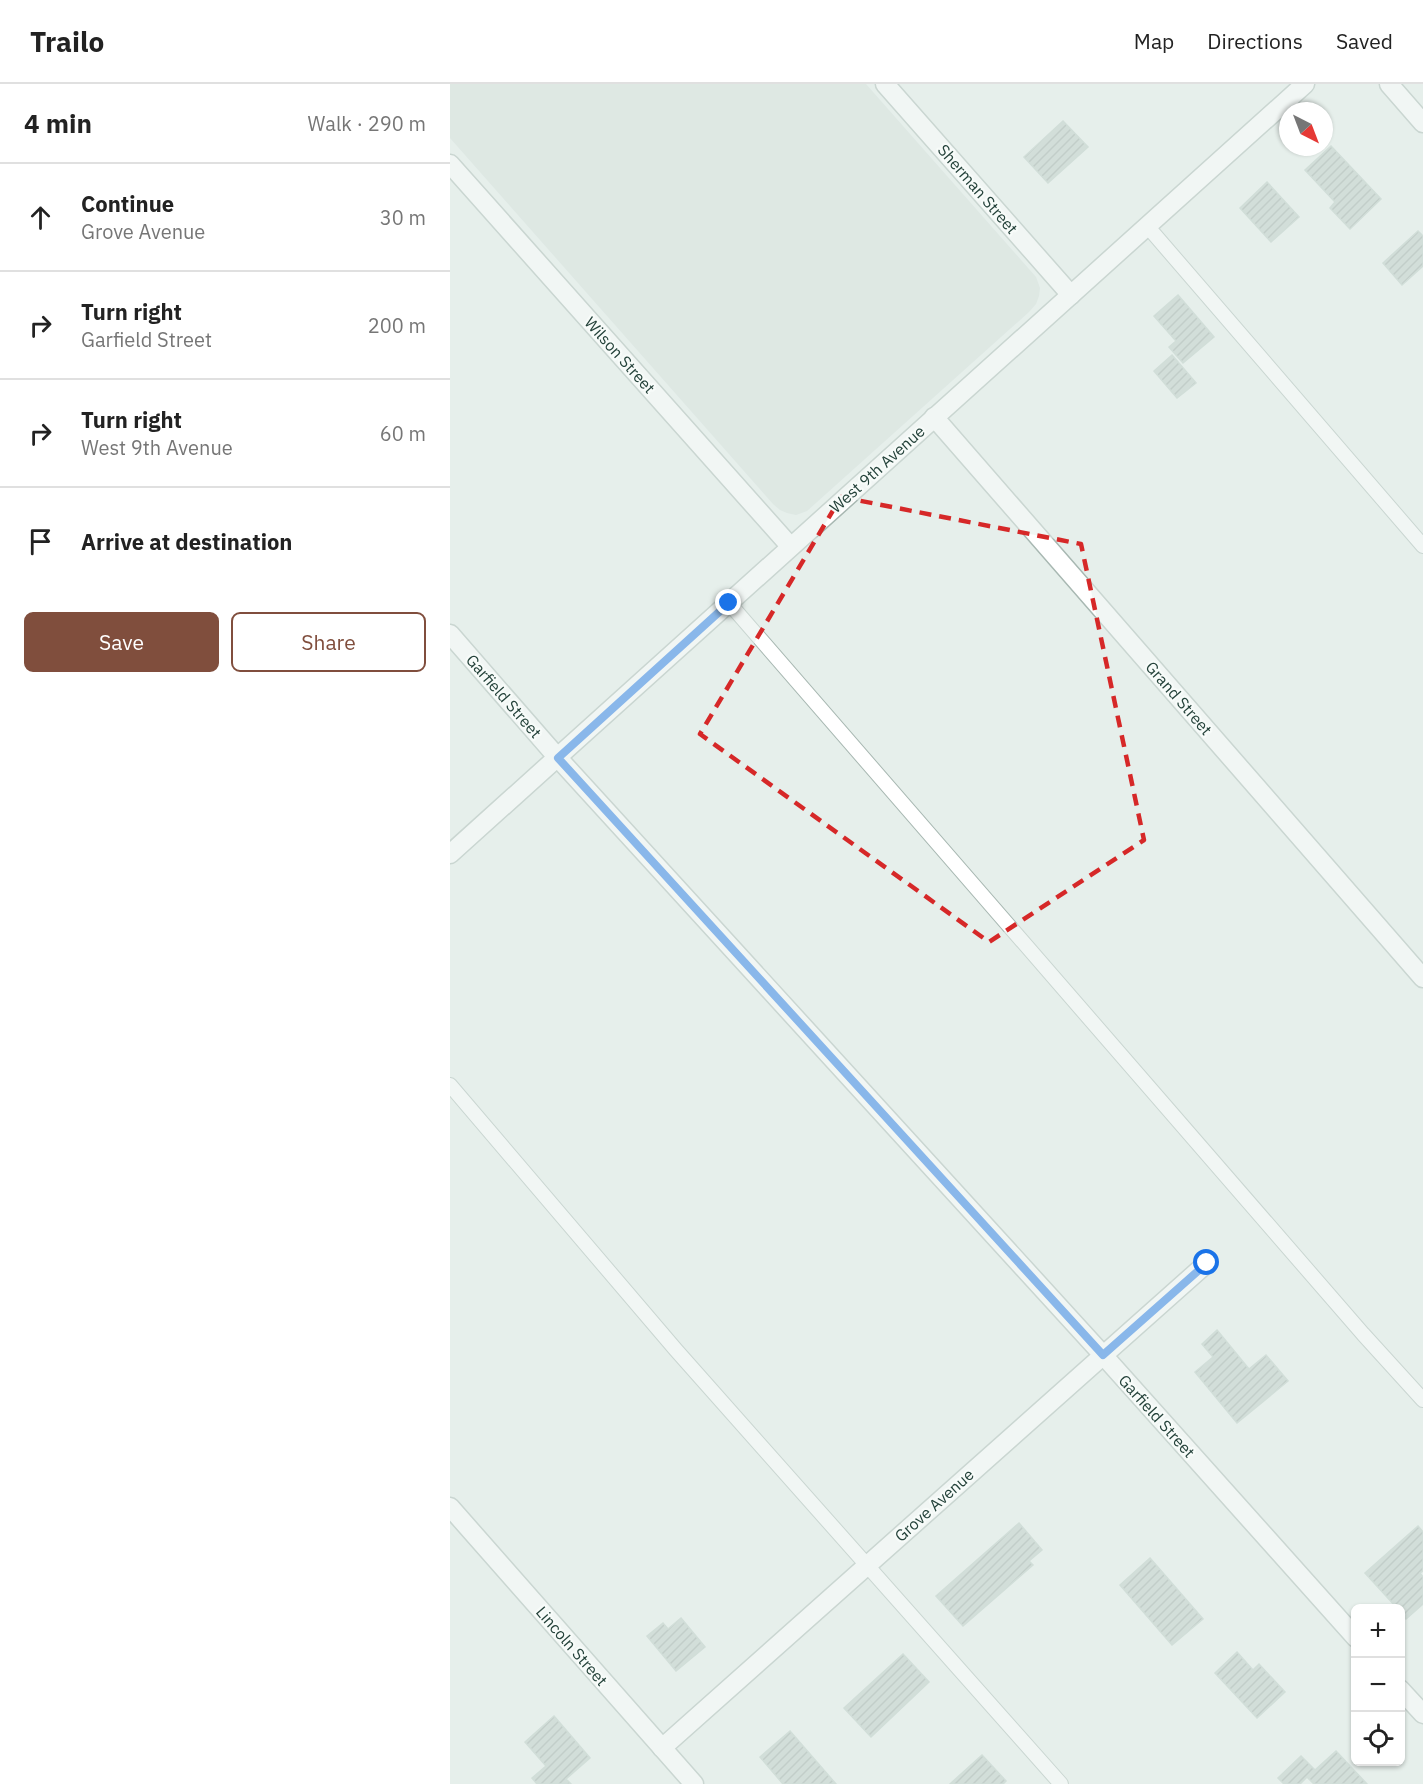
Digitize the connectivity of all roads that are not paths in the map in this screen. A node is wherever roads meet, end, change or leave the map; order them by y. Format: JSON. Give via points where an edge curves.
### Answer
{"nodes":[{"id":1,"x":885,"y":84,"type":"edge"},
{"id":2,"x":1305,"y":84,"type":"edge"},
{"id":3,"x":1389,"y":84,"type":"edge"},
{"id":4,"x":1423,"y":123,"type":"edge"},
{"id":5,"x":450,"y":164,"type":"edge"},
{"id":6,"x":1148,"y":227,"type":"junction"},
{"id":7,"x":1071,"y":295,"type":"junction"},
{"id":8,"x":934,"y":417,"type":"junction"},
{"id":9,"x":790,"y":546,"type":"junction"},
{"id":10,"x":1423,"y":546,"type":"edge"},
{"id":11,"x":729,"y":603,"type":"junction"},
{"id":12,"x":450,"y":634,"type":"edge"},
{"id":13,"x":558,"y":758,"type":"junction"},
{"id":14,"x":450,"y":854,"type":"edge"},
{"id":15,"x":1423,"y":978,"type":"edge"},
{"id":16,"x":450,"y":1084,"type":"edge"},
{"id":17,"x":1207,"y":1263,"type":"dead end"},
{"id":18,"x":1103,"y":1355,"type":"junction"},
{"id":19,"x":1423,"y":1400,"type":"edge"},
{"id":20,"x":450,"y":1507,"type":"edge"},
{"id":21,"x":867,"y":1565,"type":"junction"},
{"id":22,"x":1351,"y":1632,"type":"edge"},
{"id":23,"x":1405,"y":1694,"type":"edge"},
{"id":24,"x":1423,"y":1714,"type":"edge"},
{"id":25,"x":662,"y":1748,"type":"junction"},
{"id":26,"x":694,"y":1784,"type":"edge"},
{"id":27,"x":1061,"y":1784,"type":"edge"}],
"edges":[{"from":1,"to":7,"type":"street","name":"Sherman Street"},
{"from":2,"to":6,"type":"street","name":"West 9th Avenue"},
{"from":3,"to":4,"type":"street"},
{"from":5,"to":9,"type":"street","name":"Wilson Street"},
{"from":6,"to":7,"type":"street","name":"West 9th Avenue"},
{"from":6,"to":10,"type":"lane"},
{"from":7,"to":8,"type":"street","name":"West 9th Avenue"},
{"from":8,"to":9,"type":"street","name":"West 9th Avenue"},
{"from":8,"to":15,"type":"street","name":"Grand Street"},
{"from":9,"to":11,"type":"street","name":"West 9th Avenue"},
{"from":11,"to":13,"type":"street","name":"West 9th Avenue"},
{"from":11,"to":19,"type":"lane"},
{"from":12,"to":13,"type":"street","name":"Garfield Street"},
{"from":13,"to":14,"type":"street","name":"West 9th Avenue"},
{"from":13,"to":18,"type":"street","name":"Garfield Street"},
{"from":16,"to":21,"type":"lane","via":[[676,1350]]},
{"from":17,"to":18,"type":"street","name":"Grove Avenue"},
{"from":18,"to":21,"type":"street","name":"Grove Avenue"},
{"from":18,"to":22,"type":"street","name":"Garfield Street"},
{"from":20,"to":25,"type":"street","name":"Lincoln Street"},
{"from":21,"to":25,"type":"street","name":"Grove Avenue"},
{"from":21,"to":27,"type":"lane"},
{"from":23,"to":24,"type":"street"},
{"from":25,"to":26,"type":"street","name":"Lincoln Street"}]}
